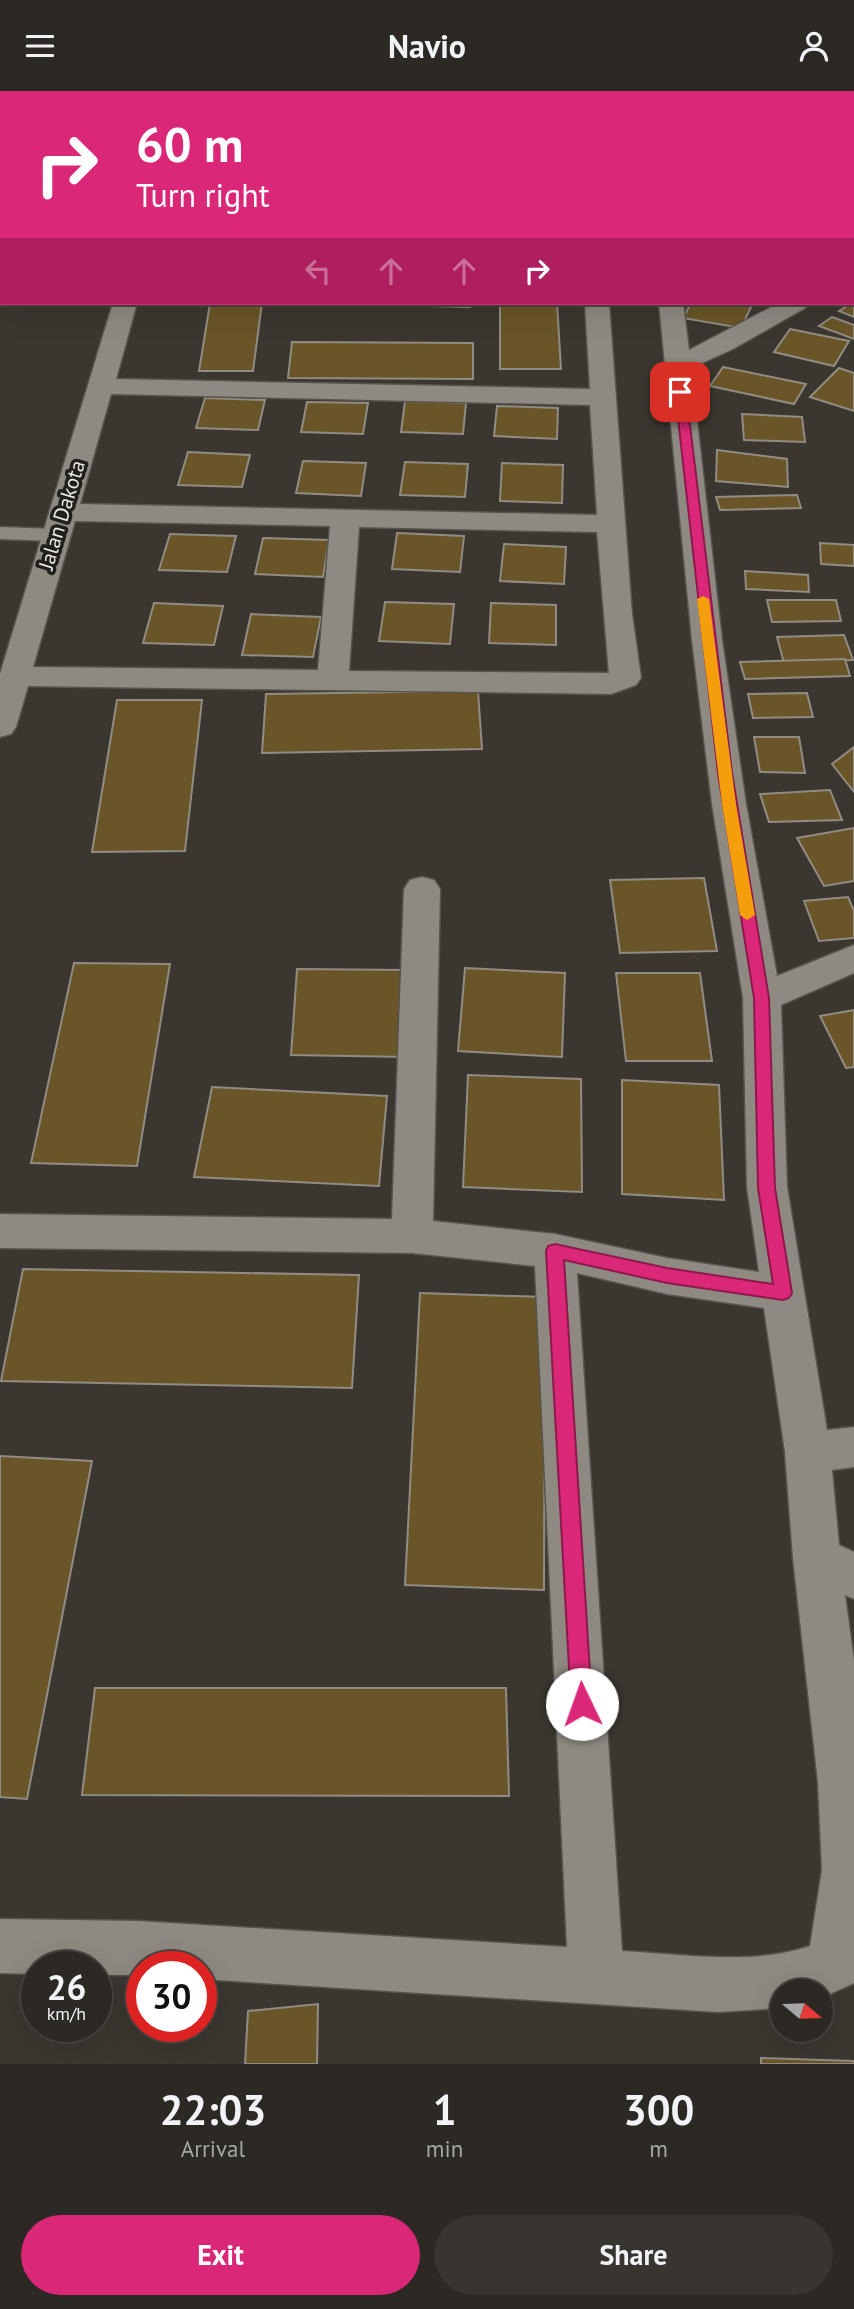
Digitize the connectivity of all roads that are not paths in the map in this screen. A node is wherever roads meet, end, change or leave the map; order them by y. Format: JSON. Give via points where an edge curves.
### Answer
{"nodes":[{"id":1,"x":124,"y":305,"type":"edge"},
{"id":2,"x":597,"y":305,"type":"edge"},
{"id":3,"x":671,"y":305,"type":"edge"},
{"id":4,"x":792,"y":305,"type":"edge"},
{"id":5,"x":677,"y":365,"type":"junction"},
{"id":6,"x":101,"y":386,"type":"junction"},
{"id":7,"x":603,"y":397,"type":"junction"},
{"id":8,"x":345,"y":519,"type":"junction"},
{"id":9,"x":58,"y":524,"type":"junction"},
{"id":10,"x":613,"y":524,"type":"junction"},
{"id":11,"x":0,"y":533,"type":"edge"},
{"id":12,"x":15,"y":676,"type":"junction"},
{"id":13,"x":333,"y":679,"type":"junction"},
{"id":14,"x":0,"y":727,"type":"edge"},
{"id":15,"x":422,"y":889,"type":"dead end"},
{"id":16,"x":854,"y":958,"type":"edge"},
{"id":17,"x":762,"y":998,"type":"junction"},
{"id":18,"x":0,"y":1231,"type":"edge"},
{"id":19,"x":412,"y":1236,"type":"junction"},
{"id":20,"x":555,"y":1251,"type":"junction"},
{"id":21,"x":783,"y":1293,"type":"junction"},
{"id":22,"x":854,"y":1447,"type":"edge"},
{"id":23,"x":808,"y":1452,"type":"junction"},
{"id":24,"x":836,"y":1567,"type":"edge"},
{"id":25,"x":0,"y":1946,"type":"edge"},
{"id":26,"x":845,"y":1966,"type":"edge"},
{"id":27,"x":596,"y":1977,"type":"junction"}],
"edges":[{"from":1,"to":6,"type":"street","name":"Jalan Dakota"},
{"from":2,"to":7,"type":"street"},
{"from":3,"to":5,"type":"street"},
{"from":4,"to":5,"type":"street"},
{"from":5,"to":17,"type":"street","via":[[725,773]]},
{"from":6,"to":7,"type":"street"},
{"from":6,"to":9,"type":"street","name":"Jalan Dakota"},
{"from":7,"to":10,"type":"street"},
{"from":8,"to":9,"type":"street"},
{"from":8,"to":10,"type":"street"},
{"from":8,"to":13,"type":"street"},
{"from":9,"to":11,"type":"lane"},
{"from":9,"to":12,"type":"street","name":"Jalan Dakota"},
{"from":10,"to":13,"type":"street","via":[[625,678],[621,682]]},
{"from":12,"to":13,"type":"street"},
{"from":12,"to":14,"type":"street","name":"Jalan Dakota"},
{"from":15,"to":19,"type":"street"},
{"from":16,"to":17,"type":"street"},
{"from":17,"to":21,"type":"street","via":[[767,1188]]},
{"from":18,"to":19,"type":"street"},
{"from":19,"to":20,"type":"street"},
{"from":20,"to":21,"type":"street","via":[[667,1276]]},
{"from":20,"to":27,"type":"street"},
{"from":21,"to":23,"type":"street"},
{"from":22,"to":23,"type":"street"},
{"from":23,"to":24,"type":"street"},
{"from":24,"to":26,"type":"street","via":[[848,1870]]},
{"from":25,"to":27,"type":"street","via":[[137,1948]]},
{"from":26,"to":27,"type":"street","via":[[774,1983],[718,1985]]}]}
